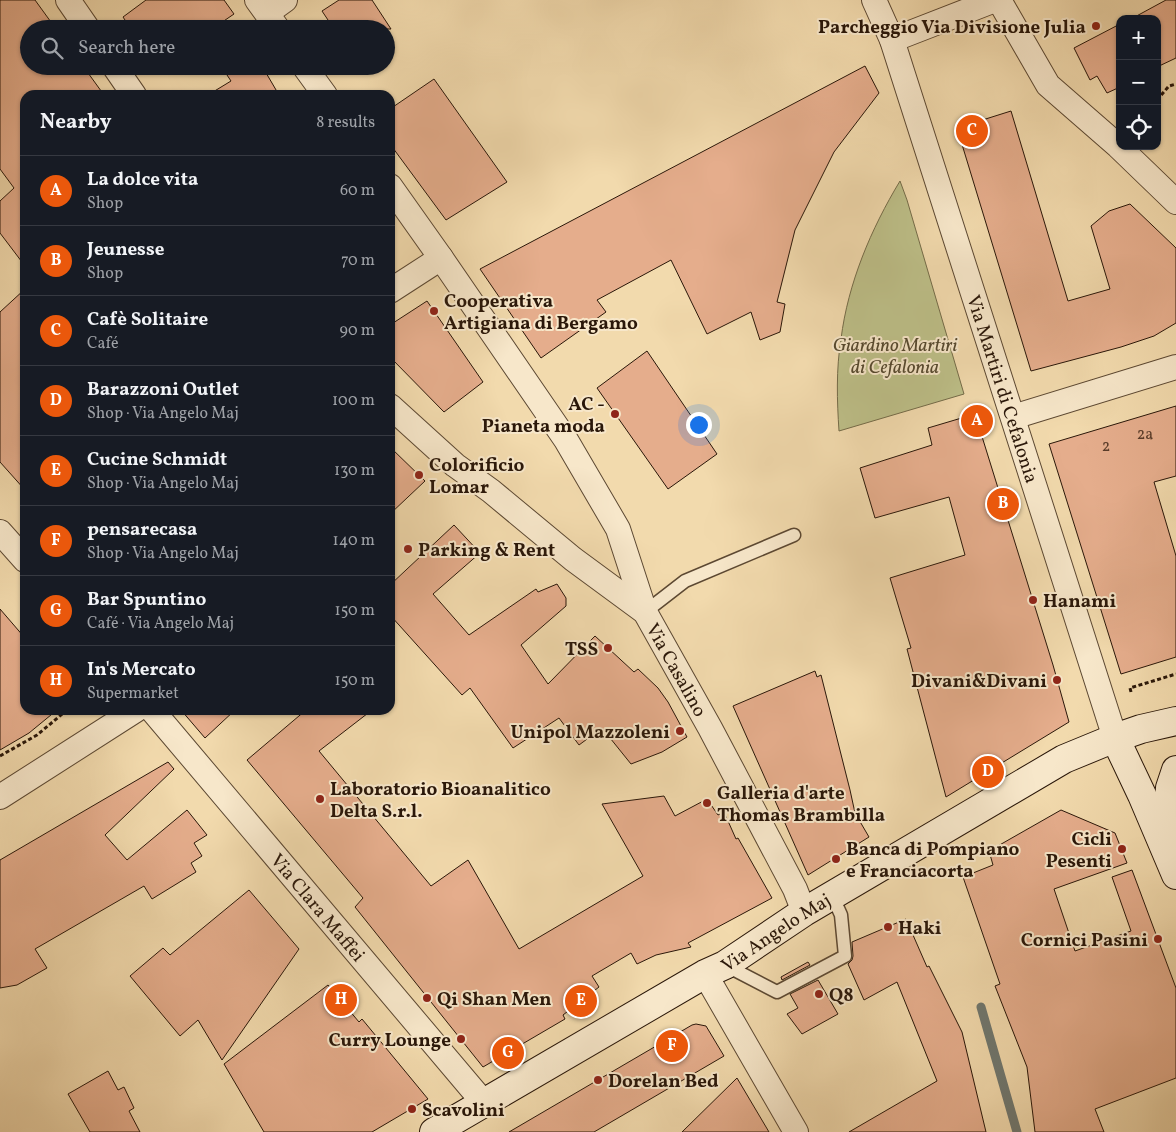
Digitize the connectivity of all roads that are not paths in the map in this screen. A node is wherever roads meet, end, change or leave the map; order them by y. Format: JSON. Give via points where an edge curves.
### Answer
{"nodes":[{"id":1,"x":68,"y":0,"type":"edge"},
{"id":2,"x":874,"y":0,"type":"edge"},
{"id":3,"x":995,"y":0,"type":"edge"},
{"id":4,"x":999,"y":0,"type":"edge"},
{"id":5,"x":82,"y":20,"type":"edge"},
{"id":6,"x":892,"y":40,"type":"junction"},
{"id":7,"x":120,"y":75,"type":"edge"},
{"id":8,"x":311,"y":75,"type":"edge"},
{"id":9,"x":131,"y":90,"type":"edge"},
{"id":10,"x":321,"y":90,"type":"edge"},
{"id":11,"x":395,"y":193,"type":"edge"},
{"id":12,"x":1176,"y":202,"type":"edge"},
{"id":13,"x":441,"y":258,"type":"junction"},
{"id":14,"x":395,"y":288,"type":"edge"},
{"id":15,"x":1176,"y":367,"type":"edge"},
{"id":16,"x":395,"y":411,"type":"edge"},
{"id":17,"x":1012,"y":417,"type":"junction"},
{"id":18,"x":0,"y":532,"type":"edge"},
{"id":19,"x":794,"y":535,"type":"dead end"},
{"id":20,"x":20,"y":554,"type":"edge"},
{"id":21,"x":645,"y":612,"type":"junction"},
{"id":22,"x":128,"y":715,"type":"edge"},
{"id":23,"x":156,"y":715,"type":"edge"},
{"id":24,"x":1176,"y":721,"type":"edge"},
{"id":25,"x":1115,"y":738,"type":"junction"},
{"id":26,"x":1176,"y":770,"type":"edge"},
{"id":27,"x":0,"y":796,"type":"edge"},
{"id":28,"x":1176,"y":872,"type":"edge"},
{"id":29,"x":1176,"y":875,"type":"edge"},
{"id":30,"x":832,"y":895,"type":"junction"},
{"id":31,"x":804,"y":912,"type":"junction"},
{"id":32,"x":715,"y":969,"type":"junction"},
{"id":33,"x":484,"y":1103,"type":"junction"},
{"id":34,"x":434,"y":1132,"type":"edge"},
{"id":35,"x":796,"y":1132,"type":"edge"}],
"edges":[{"from":1,"to":5,"type":"street"},
{"from":2,"to":6,"type":"street","name":"Via Martiri di Cefalonia"},
{"from":3,"to":6,"type":"street"},
{"from":4,"to":12,"type":"street","via":[[1048,85]]},
{"from":6,"to":17,"type":"street","name":"Via Martiri di Cefalonia"},
{"from":7,"to":9,"type":"street"},
{"from":8,"to":10,"type":"street"},
{"from":11,"to":13,"type":"street"},
{"from":13,"to":14,"type":"street"},
{"from":13,"to":21,"type":"street","via":[[566,440],[618,530]]},
{"from":15,"to":17,"type":"street"},
{"from":16,"to":21,"type":"street","name":"Via Casalino","via":[[455,465]]},
{"from":17,"to":25,"type":"street","name":"Via Martiri di Cefalonia"},
{"from":18,"to":20,"type":"street"},
{"from":19,"to":21,"type":"lane","via":[[685,582]]},
{"from":21,"to":31,"type":"street","name":"Via Casalino","via":[[795,888]]},
{"from":22,"to":27,"type":"street"},
{"from":23,"to":33,"type":"street","name":"Via Clara Maffei"},
{"from":24,"to":25,"type":"main road","name":"Via Angelo Maj"},
{"from":25,"to":29,"type":"main road"},
{"from":25,"to":30,"type":"main road","name":"Via Angelo Maj","via":[[1064,759]]},
{"from":26,"to":28,"type":"main road","via":[[1170,788],[1168,812]]},
{"from":30,"to":31,"type":"main road","name":"Via Angelo Maj"},
{"from":30,"to":32,"type":"lane","via":[[841,915],[845,956],[777,992]]},
{"from":31,"to":32,"type":"main road","name":"Via Angelo Maj"},
{"from":32,"to":33,"type":"main road","name":"Via Angelo Maj"},
{"from":32,"to":35,"type":"street"},
{"from":33,"to":34,"type":"main road","name":"Via Angelo Maj"}]}
